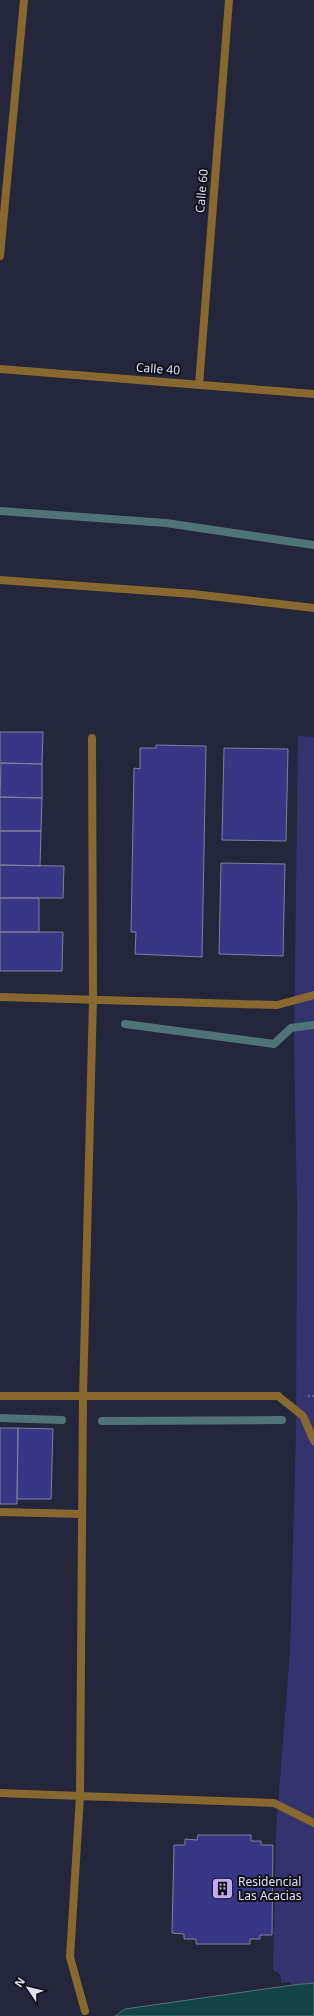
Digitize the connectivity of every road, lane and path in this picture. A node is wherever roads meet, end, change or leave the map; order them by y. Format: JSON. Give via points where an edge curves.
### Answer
{"nodes":[{"id":1,"x":24,"y":0,"type":"edge"},
{"id":2,"x":229,"y":0,"type":"edge"},
{"id":3,"x":0,"y":256,"type":"edge"},
{"id":4,"x":0,"y":369,"type":"edge"},
{"id":5,"x":199,"y":385,"type":"junction"},
{"id":6,"x":314,"y":394,"type":"edge"},
{"id":7,"x":0,"y":580,"type":"edge"},
{"id":8,"x":314,"y":608,"type":"edge"},
{"id":9,"x":92,"y":738,"type":"dead end"},
{"id":10,"x":314,"y":995,"type":"edge"},
{"id":11,"x":0,"y":997,"type":"edge"},
{"id":12,"x":93,"y":999,"type":"junction"},
{"id":13,"x":0,"y":1396,"type":"edge"},
{"id":14,"x":83,"y":1397,"type":"junction"},
{"id":15,"x":314,"y":1440,"type":"edge"},
{"id":16,"x":0,"y":1512,"type":"edge"},
{"id":17,"x":82,"y":1514,"type":"junction"},
{"id":18,"x":0,"y":1793,"type":"edge"},
{"id":19,"x":80,"y":1796,"type":"junction"},
{"id":20,"x":314,"y":1822,"type":"edge"},
{"id":21,"x":85,"y":2011,"type":"dead end"}],
"edges":[{"from":1,"to":3,"type":"street"},
{"from":2,"to":5,"type":"street","name":"Calle 60"},
{"from":4,"to":5,"type":"street","name":"Calle 40"},
{"from":5,"to":6,"type":"street","name":"Calle 40"},
{"from":7,"to":8,"type":"street","via":[[193,594]]},
{"from":9,"to":12,"type":"street"},
{"from":10,"to":12,"type":"street","via":[[277,1005]]},
{"from":11,"to":12,"type":"street"},
{"from":12,"to":14,"type":"street"},
{"from":13,"to":14,"type":"street"},
{"from":14,"to":15,"type":"street","via":[[278,1396],[303,1416]]},
{"from":14,"to":17,"type":"street"},
{"from":16,"to":17,"type":"street"},
{"from":17,"to":19,"type":"street"},
{"from":18,"to":19,"type":"street"},
{"from":19,"to":20,"type":"street","via":[[274,1803]]},
{"from":19,"to":21,"type":"street","via":[[70,1957]]}]}
